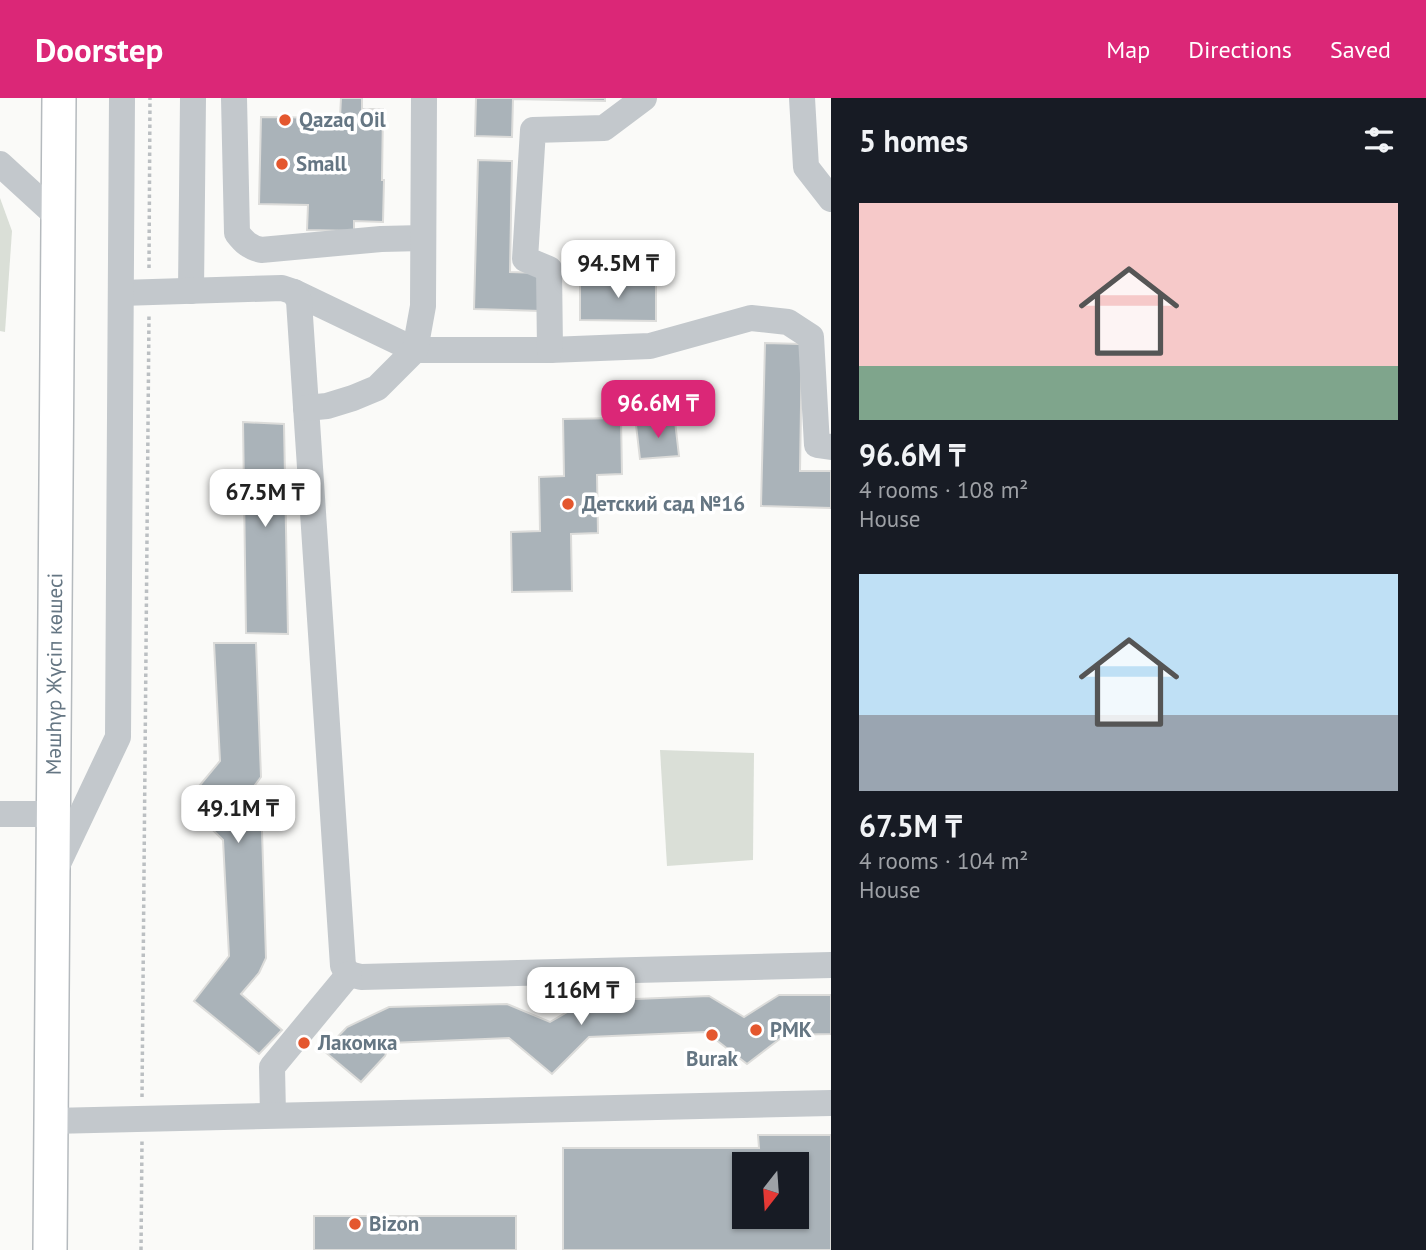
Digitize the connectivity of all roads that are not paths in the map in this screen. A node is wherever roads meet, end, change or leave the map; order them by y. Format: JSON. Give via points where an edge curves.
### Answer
{"nodes":[{"id":1,"x":59,"y":98,"type":"edge"},
{"id":2,"x":121,"y":98,"type":"edge"},
{"id":3,"x":193,"y":98,"type":"edge"},
{"id":4,"x":234,"y":98,"type":"edge"},
{"id":5,"x":424,"y":98,"type":"edge"},
{"id":6,"x":644,"y":98,"type":"edge"},
{"id":7,"x":802,"y":98,"type":"edge"},
{"id":8,"x":0,"y":164,"type":"edge"},
{"id":9,"x":831,"y":199,"type":"edge"},
{"id":10,"x":59,"y":218,"type":"junction"},
{"id":11,"x":423,"y":238,"type":"junction"},
{"id":12,"x":191,"y":291,"type":"junction"},
{"id":13,"x":294,"y":292,"type":"junction"},
{"id":14,"x":121,"y":293,"type":"junction"},
{"id":15,"x":415,"y":350,"type":"junction"},
{"id":16,"x":550,"y":350,"type":"junction"},
{"id":17,"x":306,"y":408,"type":"junction"},
{"id":18,"x":831,"y":447,"type":"edge"},
{"id":19,"x":0,"y":814,"type":"edge"},
{"id":20,"x":54,"y":814,"type":"junction"},
{"id":21,"x":54,"y":871,"type":"junction"},
{"id":22,"x":831,"y":965,"type":"edge"},
{"id":23,"x":349,"y":974,"type":"junction"},
{"id":24,"x":831,"y":1104,"type":"edge"},
{"id":25,"x":273,"y":1115,"type":"junction"},
{"id":26,"x":51,"y":1121,"type":"junction"},
{"id":27,"x":50,"y":1250,"type":"edge"}],
"edges":[{"from":1,"to":10,"type":"main road","name":"Мәшһүр Жүсіп көшесі"},
{"from":2,"to":14,"type":"lane"},
{"from":3,"to":12,"type":"lane"},
{"from":4,"to":11,"type":"lane","via":[[237,233],[244,242],[261,250]]},
{"from":5,"to":11,"type":"lane"},
{"from":6,"to":16,"type":"lane","via":[[604,128],[533,130],[525,259],[549,269]]},
{"from":7,"to":9,"type":"lane","via":[[806,167]]},
{"from":8,"to":10,"type":"lane"},
{"from":10,"to":20,"type":"main road","name":"Мәшһүр Жүсіп көшесі"},
{"from":11,"to":15,"type":"lane","via":[[424,306]]},
{"from":12,"to":13,"type":"lane","via":[[282,288]]},
{"from":12,"to":14,"type":"lane"},
{"from":13,"to":15,"type":"lane"},
{"from":13,"to":17,"type":"lane","via":[[299,301]]},
{"from":14,"to":21,"type":"lane","via":[[118,737]]},
{"from":15,"to":16,"type":"lane"},
{"from":15,"to":17,"type":"lane","via":[[377,388],[327,406]]},
{"from":16,"to":18,"type":"lane","via":[[650,346],[751,318],[788,322],[811,337],[817,445]]},
{"from":17,"to":23,"type":"lane","via":[[343,965]]},
{"from":19,"to":20,"type":"lane"},
{"from":20,"to":21,"type":"main road","name":"Мәшһүр Жүсіп көшесі"},
{"from":21,"to":26,"type":"main road","name":"Мәшһүр Жүсіп көшесі"},
{"from":22,"to":23,"type":"lane"},
{"from":23,"to":25,"type":"lane","via":[[272,1068]]},
{"from":24,"to":25,"type":"lane"},
{"from":25,"to":26,"type":"lane"},
{"from":26,"to":27,"type":"main road","name":"Мәшһүр Жүсіп көшесі"}]}
